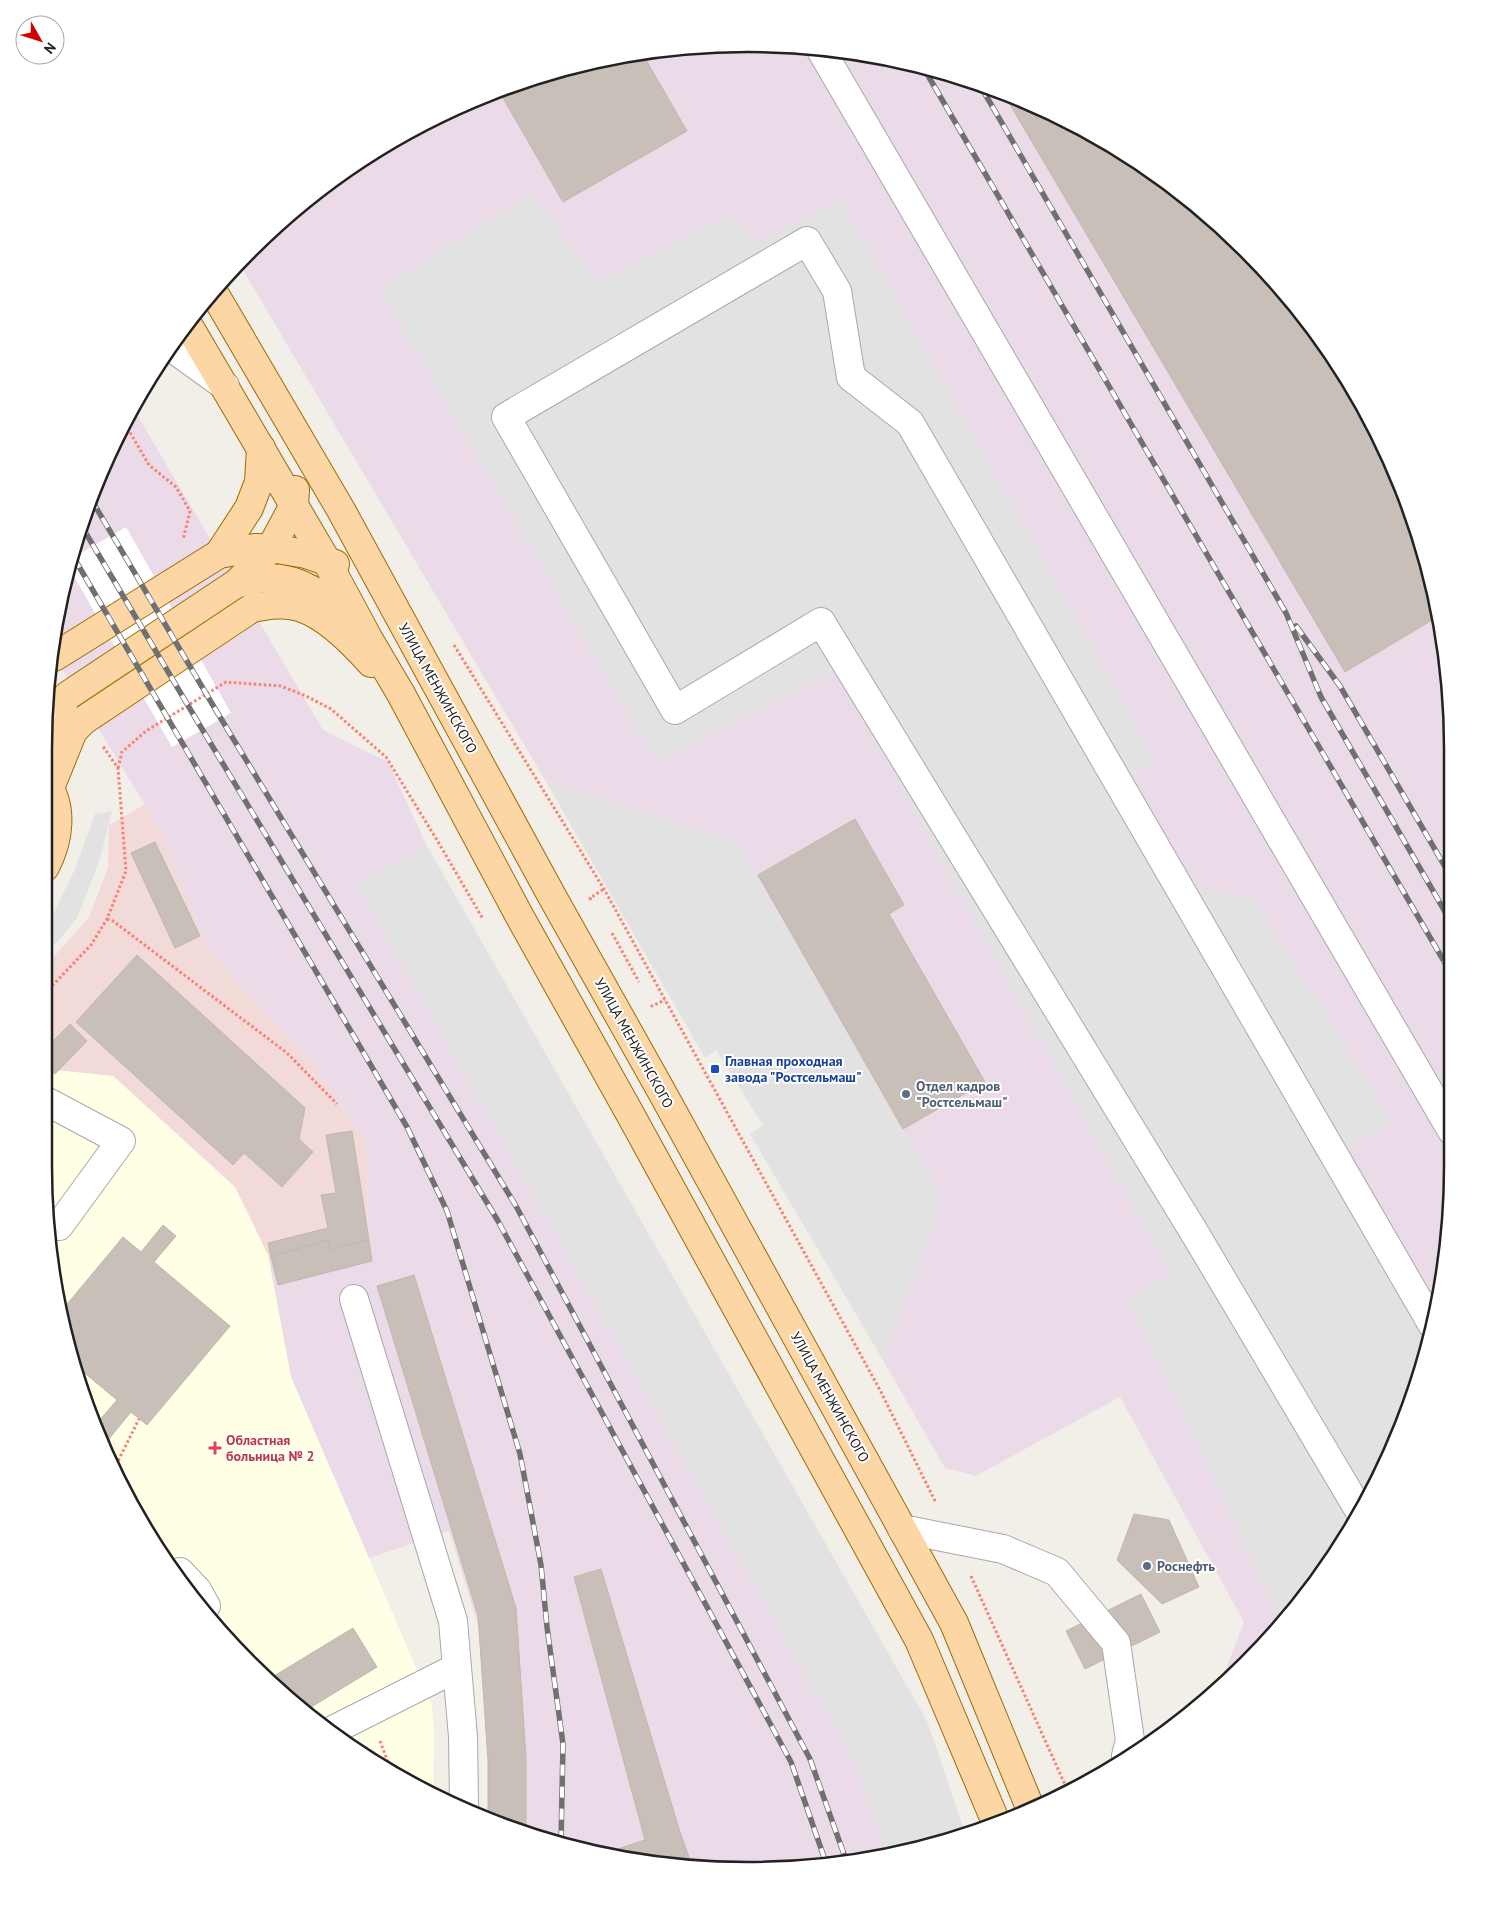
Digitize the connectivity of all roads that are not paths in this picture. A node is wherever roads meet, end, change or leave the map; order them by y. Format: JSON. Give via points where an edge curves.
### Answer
{"nodes":[{"id":1,"x":825,"y":57,"type":"edge"},
{"id":2,"x":217,"y":299,"type":"edge"},
{"id":3,"x":192,"y":331,"type":"edge"},
{"id":4,"x":177,"y":352,"type":"edge"},
{"id":5,"x":225,"y":386,"type":"junction"},
{"id":6,"x":291,"y":423,"type":"junction"},
{"id":7,"x":261,"y":448,"type":"junction"},
{"id":8,"x":294,"y":505,"type":"junction"},
{"id":9,"x":271,"y":548,"type":"junction"},
{"id":10,"x":219,"y":554,"type":"junction"},
{"id":11,"x":326,"y":560,"type":"junction"},
{"id":12,"x":237,"y":583,"type":"junction"},
{"id":13,"x":398,"y":615,"type":"junction"},
{"id":14,"x":368,"y":638,"type":"junction"},
{"id":15,"x":58,"y":654,"type":"edge"},
{"id":16,"x":401,"y":694,"type":"junction"},
{"id":17,"x":53,"y":722,"type":"edge"},
{"id":18,"x":52,"y":775,"type":"edge"},
{"id":19,"x":52,"y":798,"type":"edge"},
{"id":20,"x":52,"y":850,"type":"edge"},
{"id":21,"x":52,"y":1104,"type":"edge"},
{"id":22,"x":1444,"y":1117,"type":"edge"},
{"id":23,"x":55,"y":1225,"type":"edge"},
{"id":24,"x":354,"y":1299,"type":"dead end"},
{"id":25,"x":1427,"y":1315,"type":"edge"},
{"id":26,"x":1355,"y":1504,"type":"edge"},
{"id":27,"x":902,"y":1529,"type":"junction"},
{"id":28,"x":456,"y":1668,"type":"junction"},
{"id":29,"x":338,"y":1727,"type":"edge"},
{"id":30,"x":1128,"y":1748,"type":"edge"},
{"id":31,"x":464,"y":1801,"type":"edge"},
{"id":32,"x":1028,"y":1803,"type":"edge"},
{"id":33,"x":994,"y":1817,"type":"edge"}],
"edges":[{"from":1,"to":22,"type":"lane"},
{"from":2,"to":6,"type":"main road","name":"УЛИЦА МЕНЖИНСКОГО"},
{"from":3,"to":5,"type":"main road"},
{"from":4,"to":5,"type":"lane"},
{"from":5,"to":7,"type":"main road"},
{"from":6,"to":8,"type":"main road","via":[[297,465]]},
{"from":6,"to":13,"type":"main road","name":"УЛИЦА МЕНЖИНСКОГО"},
{"from":7,"to":8,"type":"main road"},
{"from":7,"to":10,"type":"main road","via":[[259,482],[249,508]]},
{"from":8,"to":9,"type":"main road"},
{"from":8,"to":11,"type":"main road"},
{"from":9,"to":10,"type":"main road"},
{"from":9,"to":11,"type":"main road"},
{"from":9,"to":12,"type":"main road"},
{"from":10,"to":15,"type":"main road"},
{"from":11,"to":13,"type":"main road","via":[[368,584]]},
{"from":11,"to":14,"type":"main road"},
{"from":12,"to":14,"type":"main road","via":[[264,578],[309,587],[335,606]]},
{"from":12,"to":17,"type":"main road","via":[[67,696]]},
{"from":13,"to":27,"type":"main road","name":"УЛИЦА МЕНЖИНСКОГО"},
{"from":14,"to":16,"type":"main road"},
{"from":16,"to":18,"type":"main road","via":[[356,646],[329,623],[302,608],[278,604],[252,608],[84,720],[73,731]]},
{"from":16,"to":33,"type":"main road","via":[[520,917],[919,1640]]},
{"from":19,"to":20,"type":"main road","via":[[58,824]]},
{"from":21,"to":23,"type":"lane","via":[[121,1141],[59,1226]]},
{"from":24,"to":28,"type":"lane","via":[[453,1621]]},
{"from":25,"to":26,"type":"lane","via":[[910,422],[851,377],[837,290],[807,241],[506,417],[675,710],[821,622],[1197,1237]]},
{"from":27,"to":30,"type":"lane","via":[[1003,1549],[1057,1572],[1116,1643],[1130,1740]]},
{"from":27,"to":32,"type":"main road","name":"УЛИЦА МЕНЖИНСКОГО","via":[[954,1623]]},
{"from":28,"to":29,"type":"lane"},
{"from":28,"to":31,"type":"lane","via":[[463,1737]]}]}
